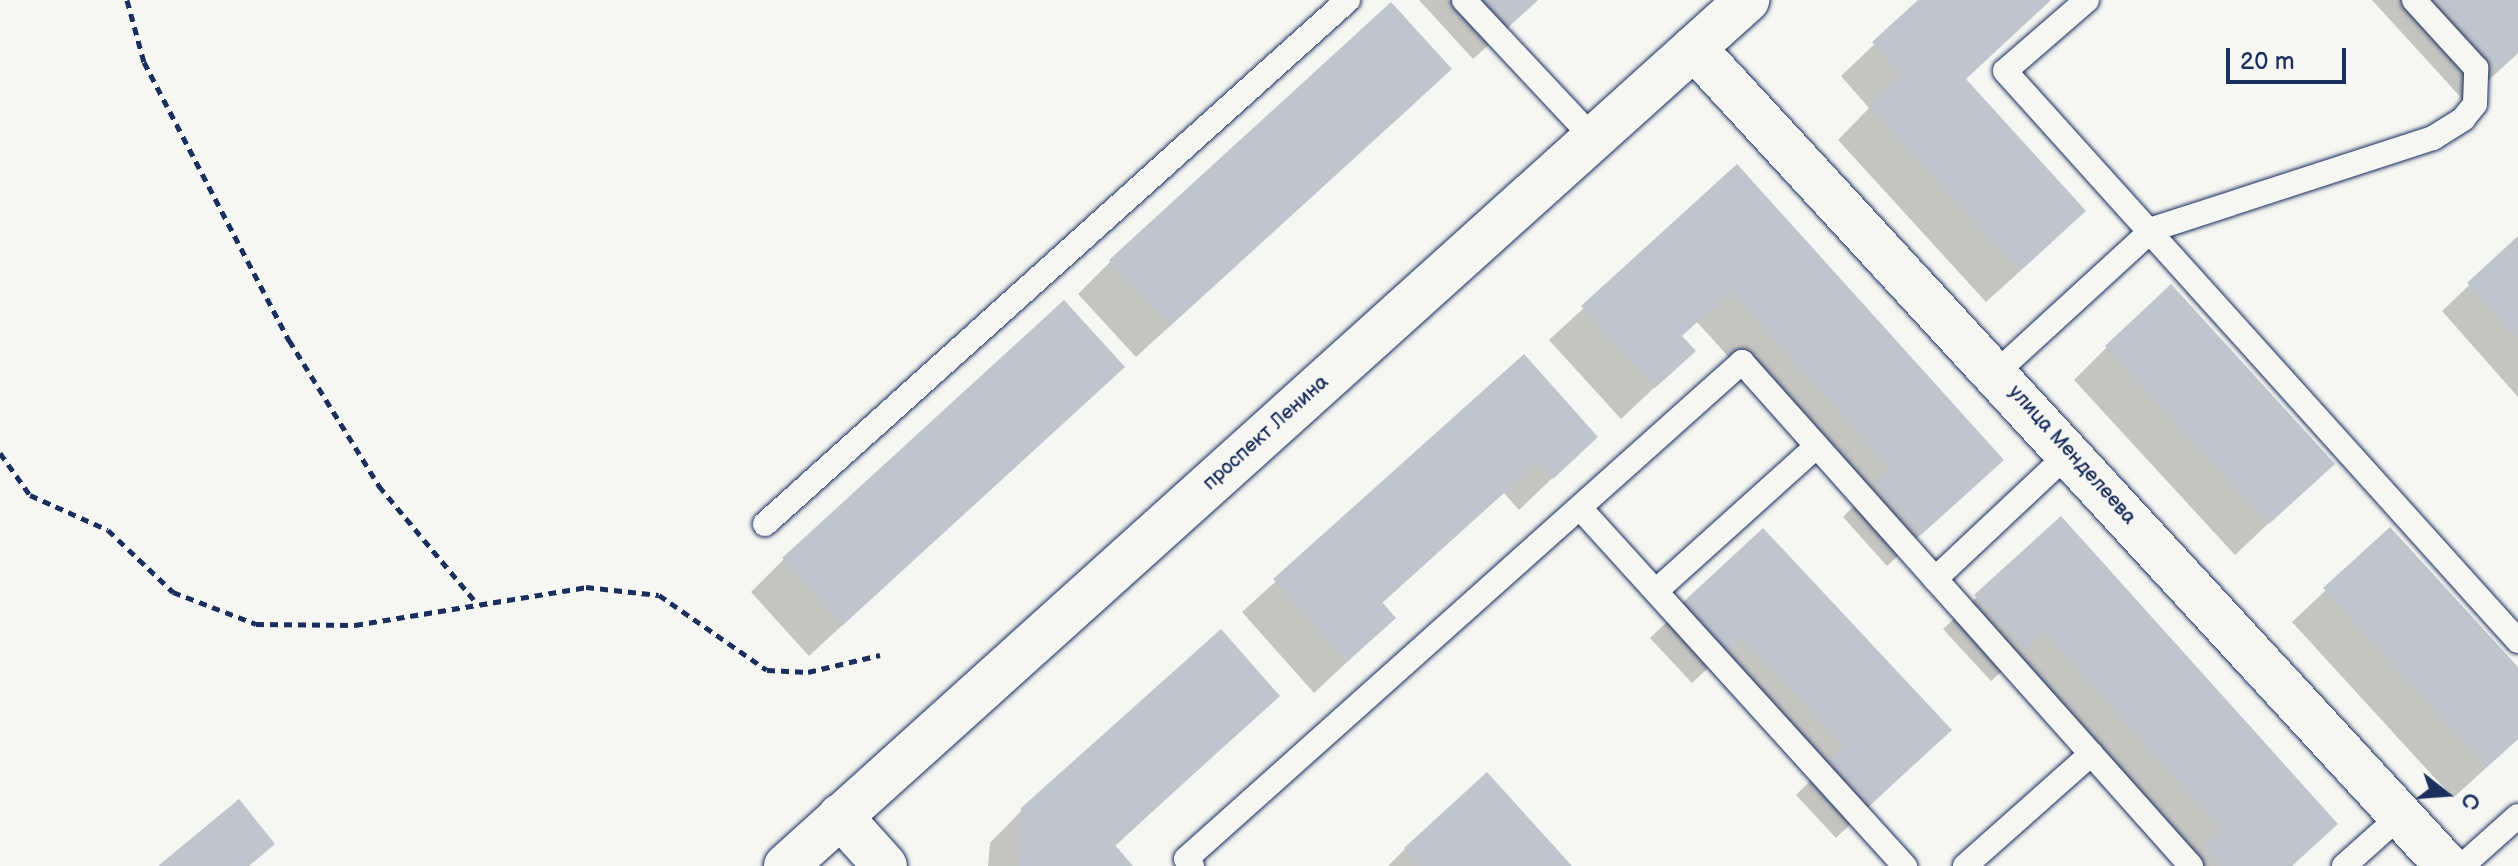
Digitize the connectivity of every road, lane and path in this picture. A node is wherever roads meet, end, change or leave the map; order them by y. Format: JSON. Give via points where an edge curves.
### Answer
{"nodes":[{"id":1,"x":127,"y":0,"type":"edge"},
{"id":2,"x":1348,"y":0,"type":"edge"},
{"id":3,"x":1464,"y":0,"type":"edge"},
{"id":4,"x":1747,"y":0,"type":"edge"},
{"id":5,"x":2087,"y":0,"type":"edge"},
{"id":6,"x":2414,"y":0,"type":"edge"},
{"id":7,"x":1694,"y":48,"type":"junction"},
{"id":8,"x":1594,"y":139,"type":"junction"},
{"id":9,"x":2153,"y":229,"type":"junction"},
{"id":10,"x":1997,"y":372,"type":"junction"},
{"id":11,"x":1817,"y":446,"type":"junction"},
{"id":12,"x":0,"y":453,"type":"edge"},
{"id":13,"x":2069,"y":453,"type":"junction"},
{"id":14,"x":1580,"y":508,"type":"junction"},
{"id":15,"x":765,"y":524,"type":"dead end"},
{"id":16,"x":1935,"y":579,"type":"junction"},
{"id":17,"x":1657,"y":590,"type":"junction"},
{"id":18,"x":474,"y":600,"type":"junction"},
{"id":19,"x":2518,"y":641,"type":"edge"},
{"id":20,"x":880,"y":655,"type":"dead end"},
{"id":21,"x":2091,"y":754,"type":"junction"},
{"id":22,"x":2401,"y":815,"type":"junction"},
{"id":23,"x":840,"y":816,"type":"junction"},
{"id":24,"x":2518,"y":816,"type":"edge"},
{"id":25,"x":786,"y":866,"type":"edge"},
{"id":26,"x":885,"y":866,"type":"edge"},
{"id":27,"x":1192,"y":866,"type":"edge"},
{"id":28,"x":1905,"y":866,"type":"edge"},
{"id":29,"x":1965,"y":866,"type":"edge"},
{"id":30,"x":2191,"y":866,"type":"edge"},
{"id":31,"x":2344,"y":866,"type":"edge"},
{"id":32,"x":2447,"y":866,"type":"edge"},
{"id":33,"x":2462,"y":866,"type":"edge"}],
"edges":[{"from":1,"to":18,"type":"path","via":[[144,62],[289,340],[379,486]]},
{"from":2,"to":15,"type":"lane"},
{"from":3,"to":8,"type":"lane"},
{"from":4,"to":7,"type":"street","name":"проспект Ленина"},
{"from":5,"to":9,"type":"lane","via":[[2005,71]]},
{"from":6,"to":9,"type":"lane","via":[[2476,68],[2475,104],[2463,119],[2433,138]]},
{"from":7,"to":8,"type":"street","name":"проспект Ленина"},
{"from":7,"to":10,"type":"street","name":"улица Менделеева"},
{"from":8,"to":23,"type":"street","name":"проспект Ленина"},
{"from":9,"to":10,"type":"lane"},
{"from":9,"to":19,"type":"lane"},
{"from":10,"to":13,"type":"street","name":"улица Менделеева"},
{"from":11,"to":14,"type":"lane","via":[[1742,362]]},
{"from":11,"to":16,"type":"lane"},
{"from":11,"to":17,"type":"lane"},
{"from":12,"to":18,"type":"path","via":[[30,495],[108,530],[173,592],[256,624],[355,625]]},
{"from":13,"to":16,"type":"lane"},
{"from":13,"to":22,"type":"street","name":"улица Менделеева"},
{"from":14,"to":17,"type":"lane"},
{"from":14,"to":27,"type":"lane","via":[[1186,859]]},
{"from":16,"to":21,"type":"lane"},
{"from":17,"to":28,"type":"lane"},
{"from":18,"to":20,"type":"path","via":[[586,587],[659,595],[767,670],[808,672]]},
{"from":21,"to":29,"type":"lane"},
{"from":21,"to":30,"type":"lane"},
{"from":22,"to":31,"type":"lane"},
{"from":22,"to":32,"type":"street","name":"улица Менделеева"},
{"from":23,"to":25,"type":"street","name":"проспект Ленина"},
{"from":23,"to":26,"type":"street"},
{"from":24,"to":33,"type":"lane"}]}
